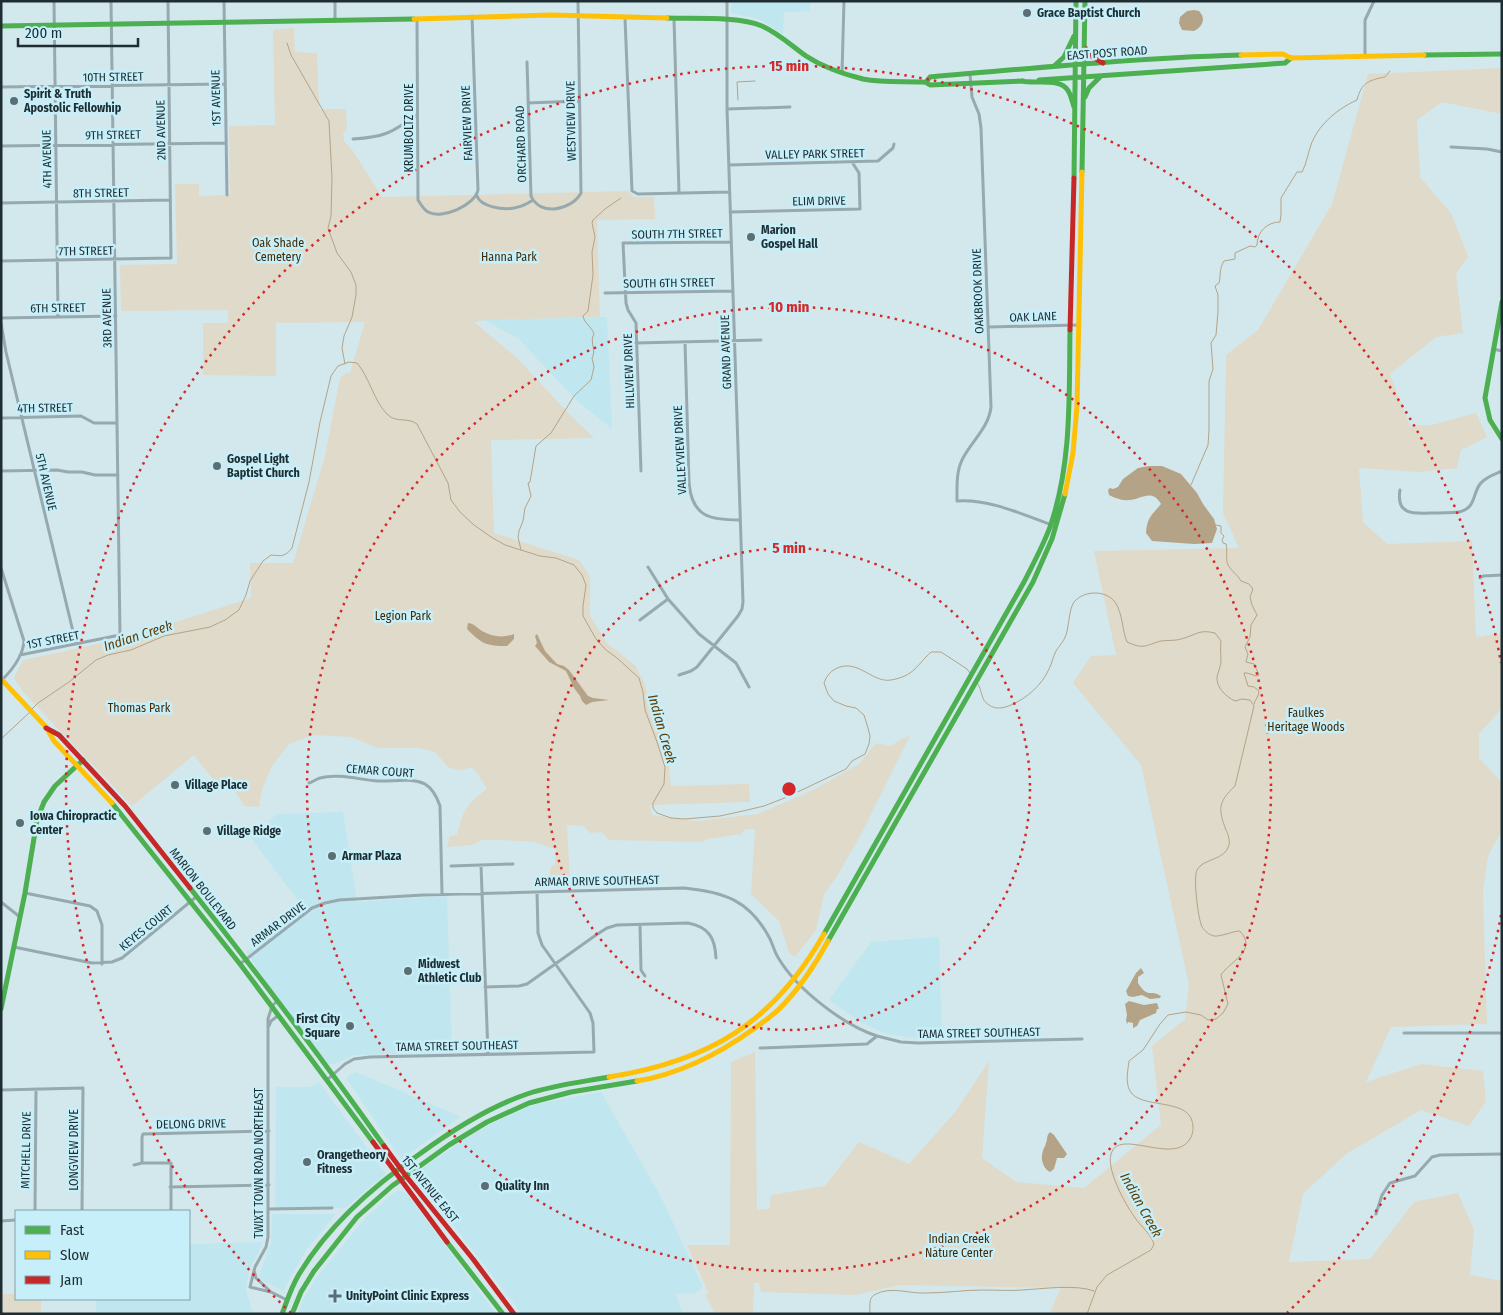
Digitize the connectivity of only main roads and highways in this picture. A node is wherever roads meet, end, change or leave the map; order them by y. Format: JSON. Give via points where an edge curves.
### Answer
{"nodes":[{"id":1,"x":1076,"y":1,"type":"edge"},
{"id":2,"x":1085,"y":1,"type":"edge"},
{"id":3,"x":1,"y":26,"type":"edge"},
{"id":4,"x":1076,"y":32,"type":"junction"},
{"id":5,"x":1085,"y":44,"type":"junction"},
{"id":6,"x":1502,"y":54,"type":"edge"},
{"id":7,"x":1291,"y":58,"type":"junction"},
{"id":8,"x":1103,"y":63,"type":"junction"},
{"id":9,"x":1084,"y":64,"type":"junction"},
{"id":10,"x":1075,"y":65,"type":"junction"},
{"id":11,"x":1054,"y":66,"type":"junction"},
{"id":12,"x":1101,"y":76,"type":"junction"},
{"id":13,"x":1084,"y":77,"type":"junction"},
{"id":14,"x":1075,"y":78,"type":"junction"},
{"id":15,"x":1022,"y":81,"type":"junction"},
{"id":16,"x":926,"y":82,"type":"junction"},
{"id":17,"x":1084,"y":101,"type":"junction"},
{"id":18,"x":1075,"y":111,"type":"junction"},
{"id":19,"x":1502,"y":302,"type":"edge"},
{"id":20,"x":1502,"y":439,"type":"edge"},
{"id":21,"x":2,"y":679,"type":"edge"},
{"id":22,"x":46,"y":727,"type":"junction"},
{"id":23,"x":83,"y":760,"type":"junction"},
{"id":24,"x":78,"y":765,"type":"junction"},
{"id":25,"x":1,"y":1009,"type":"edge"},
{"id":26,"x":333,"y":1074,"type":"joint"},
{"id":27,"x":327,"y":1079,"type":"joint"},
{"id":28,"x":397,"y":1169,"type":"junction"},
{"id":29,"x":403,"y":1178,"type":"junction"},
{"id":30,"x":282,"y":1314,"type":"edge"},
{"id":31,"x":292,"y":1314,"type":"edge"},
{"id":32,"x":502,"y":1314,"type":"edge"},
{"id":33,"x":514,"y":1314,"type":"edge"}],
"edges":[{"from":1,"to":4,"type":"main road"},
{"from":2,"to":5,"type":"main road"},
{"from":3,"to":16,"type":"main road","name":"EAST POST ROAD","via":[[551,15],[726,20],[764,27],[814,60],[860,79]]},
{"from":4,"to":10,"type":"main road"},
{"from":4,"to":11,"type":"main road","via":[[1060,63]]},
{"from":5,"to":8,"type":"main road","via":[[1087,52]]},
{"from":5,"to":9,"type":"main road"},
{"from":6,"to":7,"type":"main road","name":"EAST POST ROAD"},
{"from":7,"to":8,"type":"main road","name":"EAST POST ROAD","via":[[1283,54],[1233,55]]},
{"from":7,"to":12,"type":"main road","name":"EAST POST ROAD","via":[[1285,63]]},
{"from":8,"to":9,"type":"main road","name":"EAST POST ROAD"},
{"from":9,"to":10,"type":"main road","name":"EAST POST ROAD"},
{"from":9,"to":13,"type":"main road"},
{"from":10,"to":11,"type":"main road","name":"EAST POST ROAD"},
{"from":10,"to":14,"type":"main road"},
{"from":11,"to":16,"type":"main road","name":"EAST POST ROAD","via":[[930,78]]},
{"from":12,"to":13,"type":"main road","name":"EAST POST ROAD"},
{"from":12,"to":17,"type":"main road","via":[[1089,88]]},
{"from":13,"to":14,"type":"main road","name":"EAST POST ROAD"},
{"from":13,"to":17,"type":"main road"},
{"from":14,"to":15,"type":"main road","name":"EAST POST ROAD"},
{"from":14,"to":18,"type":"main road"},
{"from":15,"to":16,"type":"main road","name":"EAST POST ROAD","via":[[930,85]]},
{"from":15,"to":18,"type":"main road","via":[[1060,84],[1066,88]]},
{"from":17,"to":29,"type":"main road","via":[[1075,448],[1057,528],[1043,562],[1000,642],[818,959],[786,1002],[765,1021],[732,1045],[699,1063],[645,1080],[530,1102],[476,1127]]},
{"from":18,"to":28,"type":"main road","via":[[1066,447],[1050,525],[993,638],[812,954],[781,995],[761,1014],[709,1048],[662,1067],[528,1094],[468,1122]]},
{"from":19,"to":20,"type":"main road","via":[[1486,391],[1491,422]]},
{"from":21,"to":22,"type":"main road","name":"MARION BOULEVARD"},
{"from":22,"to":23,"type":"main road","name":"MARION BOULEVARD","via":[[59,735]]},
{"from":22,"to":24,"type":"main road","name":"MARION BOULEVARD","via":[[54,741]]},
{"from":23,"to":24,"type":"main road"},
{"from":23,"to":26,"type":"main road","name":"MARION BOULEVARD","via":[[125,806]]},
{"from":24,"to":25,"type":"main road","via":[[55,786],[37,820]]},
{"from":24,"to":27,"type":"main road","name":"MARION BOULEVARD","via":[[120,811]]},
{"from":26,"to":28,"type":"main road","name":"1ST AVENUE EAST"},
{"from":27,"to":28,"type":"main road","name":"1ST AVENUE EAST"},
{"from":28,"to":29,"type":"main road","name":"1ST AVENUE EAST"},
{"from":28,"to":30,"type":"main road","via":[[334,1226],[304,1266]]},
{"from":29,"to":31,"type":"main road","via":[[362,1212],[344,1233],[303,1288]]},
{"from":29,"to":32,"type":"main road","name":"1ST AVENUE EAST","via":[[434,1226]]},
{"from":29,"to":33,"type":"main road","name":"1ST AVENUE EAST","via":[[473,1259]]}]}
